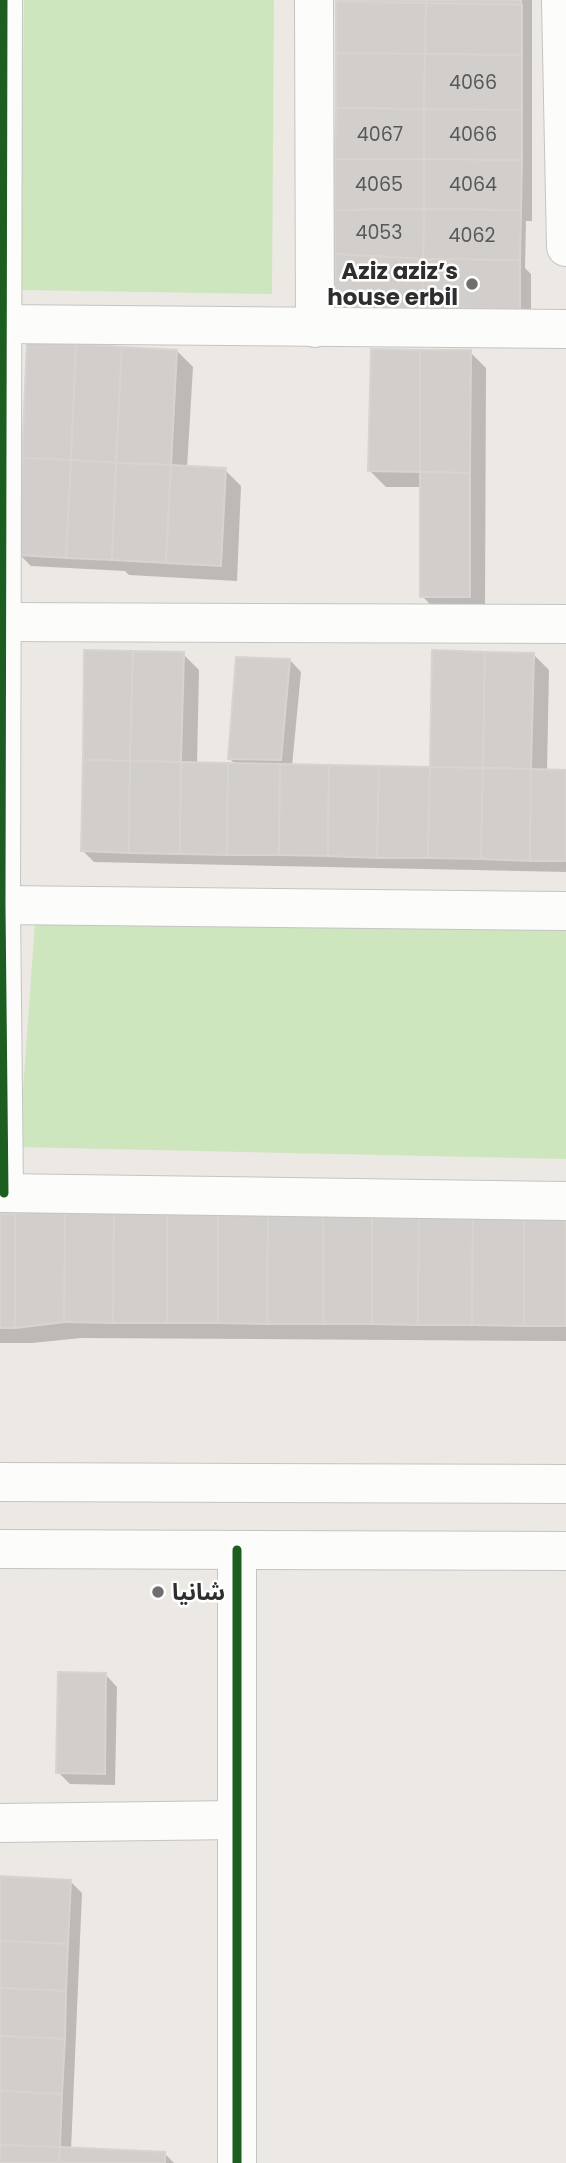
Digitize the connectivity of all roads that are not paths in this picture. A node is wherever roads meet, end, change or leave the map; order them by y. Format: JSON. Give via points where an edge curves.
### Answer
{"nodes":[{"id":1,"x":4,"y":0,"type":"edge"},
{"id":2,"x":314,"y":0,"type":"edge"},
{"id":3,"x":561,"y":0,"type":"edge"},
{"id":4,"x":566,"y":247,"type":"edge"},
{"id":5,"x":1,"y":324,"type":"edge"},
{"id":6,"x":315,"y":328,"type":"junction"},
{"id":7,"x":566,"y":329,"type":"edge"},
{"id":8,"x":1,"y":622,"type":"edge"},
{"id":9,"x":566,"y":624,"type":"edge"},
{"id":10,"x":1,"y":905,"type":"edge"},
{"id":11,"x":566,"y":911,"type":"edge"},
{"id":12,"x":2,"y":1193,"type":"edge"},
{"id":13,"x":566,"y":1201,"type":"edge"},
{"id":14,"x":0,"y":1482,"type":"edge"},
{"id":15,"x":566,"y":1484,"type":"edge"},
{"id":16,"x":0,"y":1549,"type":"edge"},
{"id":17,"x":237,"y":1550,"type":"junction"},
{"id":18,"x":566,"y":1551,"type":"edge"},
{"id":19,"x":237,"y":1820,"type":"junction"},
{"id":20,"x":0,"y":1823,"type":"edge"},
{"id":21,"x":237,"y":2163,"type":"edge"}],
"edges":[{"from":1,"to":5,"type":"street"},
{"from":2,"to":6,"type":"street"},
{"from":3,"to":4,"type":"street"},
{"from":5,"to":6,"type":"street"},
{"from":5,"to":8,"type":"street"},
{"from":6,"to":7,"type":"street"},
{"from":8,"to":9,"type":"street"},
{"from":8,"to":10,"type":"street"},
{"from":10,"to":11,"type":"street"},
{"from":10,"to":12,"type":"street"},
{"from":12,"to":13,"type":"street"},
{"from":14,"to":15,"type":"street"},
{"from":16,"to":17,"type":"street"},
{"from":17,"to":18,"type":"street"},
{"from":17,"to":19,"type":"street"},
{"from":19,"to":20,"type":"street"},
{"from":19,"to":21,"type":"street"}]}
